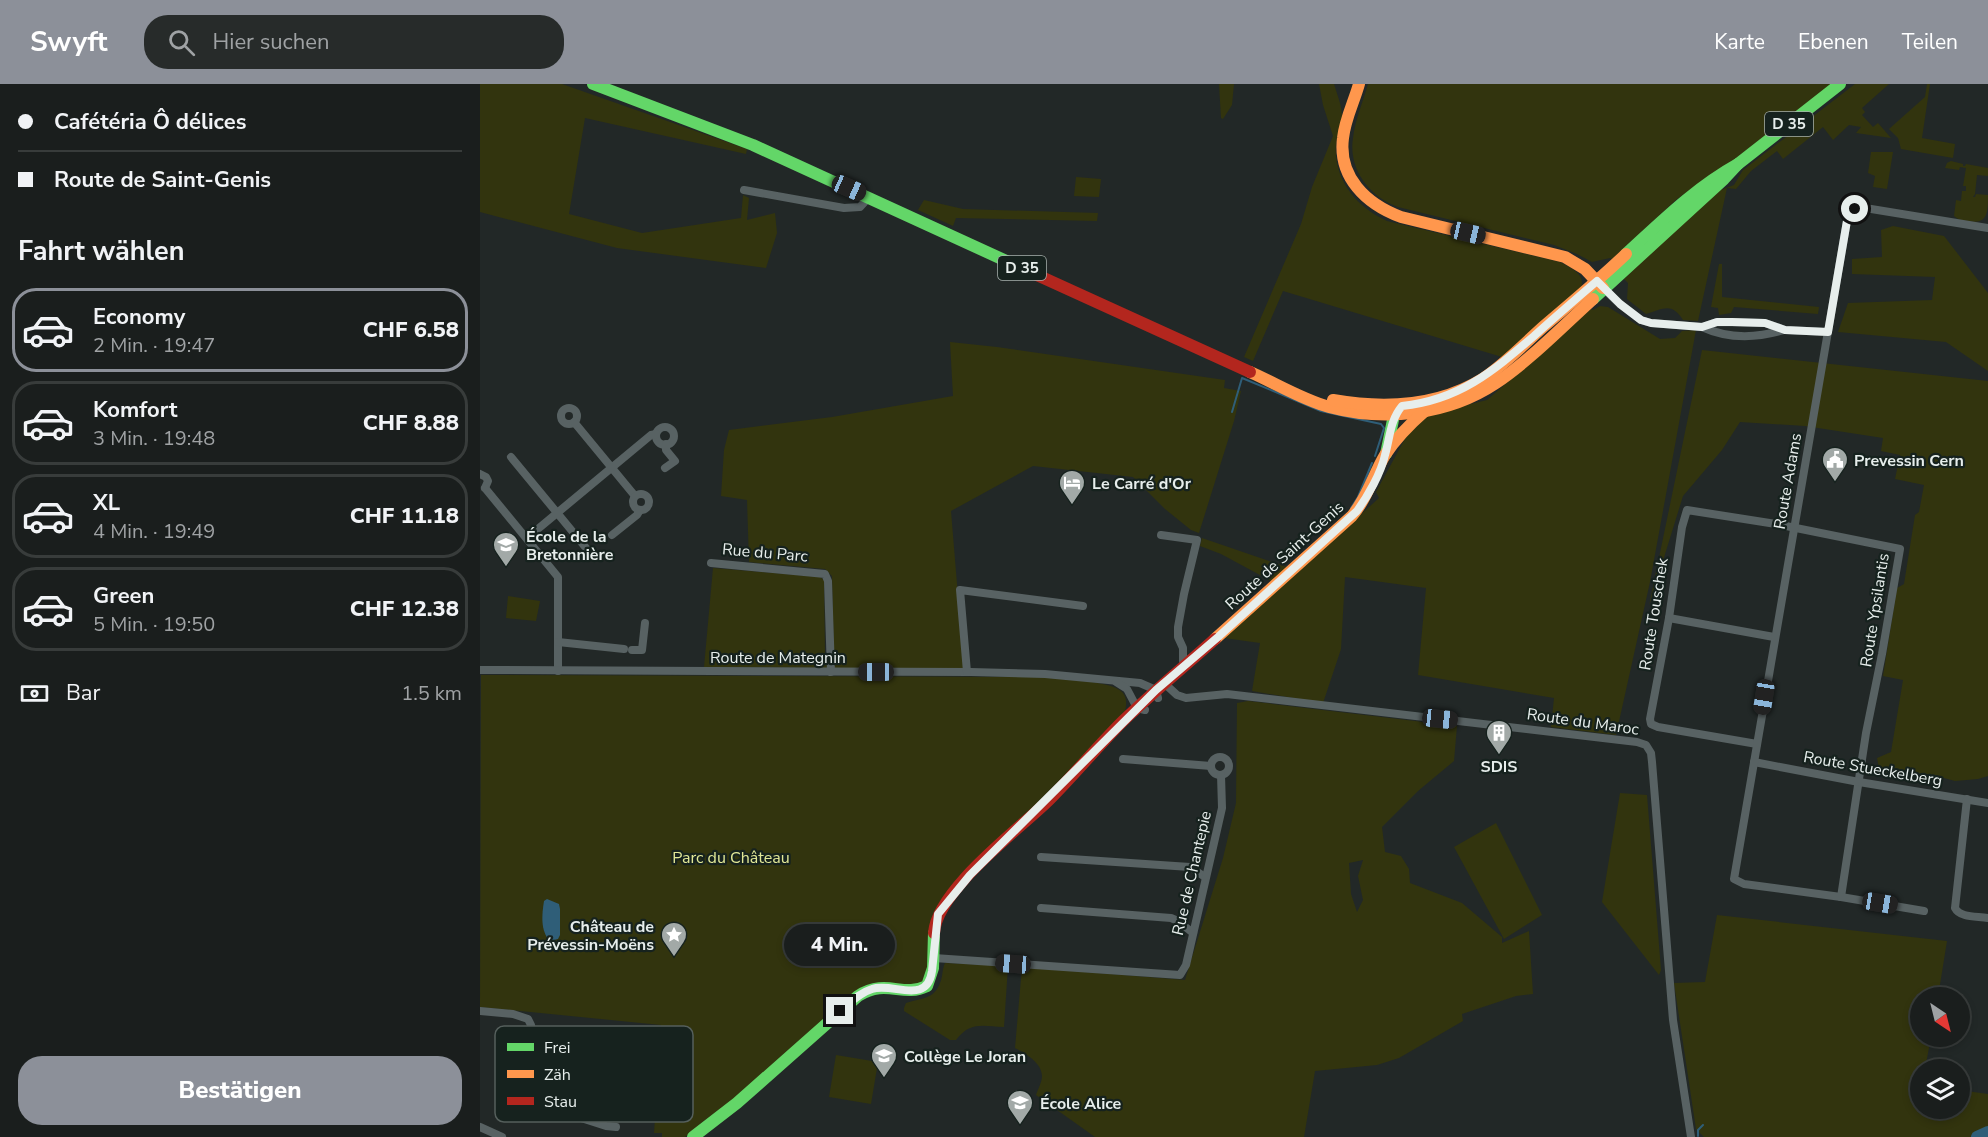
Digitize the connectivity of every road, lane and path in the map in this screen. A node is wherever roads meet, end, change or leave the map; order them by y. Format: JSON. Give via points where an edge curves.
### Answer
{"nodes":[{"id":1,"x":592,"y":84,"type":"edge"},
{"id":2,"x":1359,"y":84,"type":"edge"},
{"id":3,"x":1840,"y":84,"type":"edge"},
{"id":4,"x":744,"y":190,"type":"dead end"},
{"id":5,"x":869,"y":197,"type":"junction"},
{"id":6,"x":1988,"y":228,"type":"edge"},
{"id":7,"x":1601,"y":285,"type":"junction"},
{"id":8,"x":1702,"y":327,"type":"junction"},
{"id":9,"x":1785,"y":330,"type":"junction"},
{"id":10,"x":1811,"y":331,"type":"junction"},
{"id":11,"x":1828,"y":332,"type":"junction"},
{"id":12,"x":1825,"y":348,"type":"junction"},
{"id":13,"x":1426,"y":410,"type":"junction"},
{"id":14,"x":1402,"y":412,"type":"junction"},
{"id":15,"x":574,"y":422,"type":"dead end"},
{"id":16,"x":1407,"y":429,"type":"junction"},
{"id":17,"x":656,"y":434,"type":"junction"},
{"id":18,"x":666,"y":444,"type":"junction"},
{"id":19,"x":1386,"y":455,"type":"junction"},
{"id":20,"x":511,"y":457,"type":"dead end"},
{"id":21,"x":612,"y":467,"type":"junction"},
{"id":22,"x":665,"y":468,"type":"dead end"},
{"id":23,"x":480,"y":474,"type":"edge"},
{"id":24,"x":483,"y":489,"type":"edge"},
{"id":25,"x":635,"y":496,"type":"junction"},
{"id":26,"x":640,"y":510,"type":"junction"},
{"id":27,"x":557,"y":512,"type":"junction"},
{"id":28,"x":1794,"y":528,"type":"junction"},
{"id":29,"x":612,"y":535,"type":"dead end"},
{"id":30,"x":1161,"y":536,"type":"dead end"},
{"id":31,"x":526,"y":538,"type":"junction"},
{"id":32,"x":591,"y":554,"type":"dead end"},
{"id":33,"x":711,"y":563,"type":"dead end"},
{"id":34,"x":1083,"y":606,"type":"dead end"},
{"id":35,"x":1669,"y":618,"type":"junction"},
{"id":36,"x":645,"y":623,"type":"dead end"},
{"id":37,"x":1774,"y":637,"type":"junction"},
{"id":38,"x":558,"y":642,"type":"junction"},
{"id":39,"x":1183,"y":648,"type":"junction"},
{"id":40,"x":1199,"y":654,"type":"junction"},
{"id":41,"x":1186,"y":665,"type":"junction"},
{"id":42,"x":480,"y":670,"type":"edge"},
{"id":43,"x":558,"y":671,"type":"junction"},
{"id":44,"x":831,"y":672,"type":"junction"},
{"id":45,"x":967,"y":672,"type":"junction"},
{"id":46,"x":1112,"y":681,"type":"junction"},
{"id":47,"x":1162,"y":690,"type":"junction"},
{"id":48,"x":1141,"y":709,"type":"junction"},
{"id":49,"x":1757,"y":744,"type":"junction"},
{"id":50,"x":1123,"y":759,"type":"dead end"},
{"id":51,"x":1754,"y":762,"type":"junction"},
{"id":52,"x":1211,"y":766,"type":"junction"},
{"id":53,"x":1221,"y":775,"type":"junction"},
{"id":54,"x":1859,"y":782,"type":"junction"},
{"id":55,"x":1967,"y":799,"type":"junction"},
{"id":56,"x":1988,"y":803,"type":"edge"},
{"id":57,"x":1041,"y":857,"type":"dead end"},
{"id":58,"x":1205,"y":877,"type":"junction"},
{"id":59,"x":1841,"y":897,"type":"junction"},
{"id":60,"x":1041,"y":908,"type":"dead end"},
{"id":61,"x":1924,"y":911,"type":"dead end"},
{"id":62,"x":1988,"y":918,"type":"edge"},
{"id":63,"x":1193,"y":933,"type":"junction"},
{"id":64,"x":937,"y":959,"type":"junction"},
{"id":65,"x":480,"y":1011,"type":"edge"},
{"id":66,"x":531,"y":1026,"type":"edge"},
{"id":67,"x":594,"y":1122,"type":"edge"},
{"id":68,"x":616,"y":1127,"type":"dead end"},
{"id":69,"x":485,"y":1131,"type":"edge"},
{"id":70,"x":502,"y":1137,"type":"edge"},
{"id":71,"x":693,"y":1137,"type":"edge"},
{"id":72,"x":702,"y":1137,"type":"edge"},
{"id":73,"x":1691,"y":1137,"type":"edge"}],
"edges":[{"from":1,"to":5,"type":"main road","number":"D 35","via":[[726,134]]},
{"from":2,"to":7,"type":"main road","via":[[1345,130],[1343,154],[1351,180],[1368,201],[1401,217],[1565,257]]},
{"from":3,"to":7,"type":"main road","number":"D 35","via":[[1738,164],[1690,194]]},
{"from":4,"to":5,"type":"street","via":[[844,208],[860,207]]},
{"from":5,"to":14,"type":"main road","number":"D 35","via":[[1300,397],[1363,414]]},
{"from":6,"to":11,"type":"street","name":"Route Adams","via":[[1855,209],[1848,215]]},
{"from":7,"to":8,"type":"street","via":[[1641,320]]},
{"from":7,"to":13,"type":"main road","number":"D 35","via":[[1506,376],[1472,396]]},
{"from":7,"to":14,"type":"main road","number":"D 35","via":[[1483,378]]},
{"from":8,"to":9,"type":"street","via":[[1717,322],[1765,323]]},
{"from":8,"to":9,"type":"street","via":[[1727,335],[1764,336]]},
{"from":9,"to":10,"type":"street"},
{"from":10,"to":11,"type":"street"},
{"from":10,"to":12,"type":"street"},
{"from":11,"to":12,"type":"street","name":"Route Adams"},
{"from":12,"to":28,"type":"street","name":"Route Adams"},
{"from":13,"to":14,"type":"main road","number":"D 35"},
{"from":13,"to":16,"type":"main road","name":"Route de Saint-Genis"},
{"from":14,"to":16,"type":"main road","via":[[1410,421]]},
{"from":14,"to":19,"type":"main road","name":"Route de Saint-Genis"},
{"from":15,"to":21,"type":"street"},
{"from":16,"to":19,"type":"main road","name":"Route de Saint-Genis"},
{"from":17,"to":18,"type":"street","via":[[659,443]]},
{"from":17,"to":18,"type":"street","via":[[662,428],[670,429],[672,439]]},
{"from":17,"to":21,"type":"street"},
{"from":18,"to":22,"type":"street","via":[[675,461]]},
{"from":19,"to":40,"type":"main road","name":"Route de Saint-Genis","via":[[1357,511]]},
{"from":20,"to":27,"type":"street"},
{"from":21,"to":25,"type":"street"},
{"from":21,"to":27,"type":"street"},
{"from":23,"to":24,"type":"street","via":[[488,481]]},
{"from":24,"to":31,"type":"street"},
{"from":25,"to":26,"type":"street","via":[[633,504]]},
{"from":25,"to":26,"type":"street","via":[[644,495],[648,500],[646,508]]},
{"from":26,"to":29,"type":"street"},
{"from":27,"to":31,"type":"street"},
{"from":27,"to":32,"type":"street"},
{"from":28,"to":35,"type":"street","name":"Route Touschek","via":[[1687,510]]},
{"from":28,"to":37,"type":"street","name":"Route Adams"},
{"from":28,"to":54,"type":"street","name":"Route Ypsilantis","via":[[1900,549]]},
{"from":30,"to":39,"type":"street","via":[[1197,540],[1178,627]]},
{"from":31,"to":38,"type":"street","via":[[558,577]]},
{"from":33,"to":44,"type":"street","name":"Rue du Parc","via":[[825,574]]},
{"from":34,"to":45,"type":"street","via":[[960,590]]},
{"from":35,"to":37,"type":"street"},
{"from":35,"to":49,"type":"street","name":"Route Touschek","via":[[1651,724]]},
{"from":36,"to":38,"type":"street","via":[[642,650]]},
{"from":37,"to":49,"type":"street","name":"Route Adams"},
{"from":38,"to":43,"type":"street"},
{"from":39,"to":40,"type":"street"},
{"from":39,"to":41,"type":"street"},
{"from":40,"to":41,"type":"main road","name":"Route de Saint-Genis"},
{"from":41,"to":47,"type":"main road","name":"Route de Saint-Genis"},
{"from":42,"to":43,"type":"street","name":"Route de Mategnin"},
{"from":43,"to":44,"type":"street","name":"Route de Mategnin"},
{"from":44,"to":45,"type":"street","name":"Route de Mategnin"},
{"from":45,"to":46,"type":"street","name":"Route de Mategnin"},
{"from":46,"to":47,"type":"street","name":"Route de Mategnin"},
{"from":46,"to":48,"type":"street","via":[[1127,689]]},
{"from":47,"to":48,"type":"main road","name":"Route de Saint-Genis"},
{"from":47,"to":73,"type":"street","name":"Route du Maroc","via":[[1186,698],[1227,694],[1646,745],[1652,762],[1673,1020]]},
{"from":48,"to":64,"type":"main road","name":"Route de Saint-Genis","via":[[1015,832],[946,914]]},
{"from":49,"to":51,"type":"street","name":"Route Adams"},
{"from":50,"to":52,"type":"street"},
{"from":51,"to":54,"type":"street","name":"Route Stueckelberg"},
{"from":51,"to":59,"type":"street","name":"Route Adams","via":[[1734,879],[1744,884]]},
{"from":52,"to":53,"type":"street","via":[[1213,772]]},
{"from":52,"to":53,"type":"street","via":[[1216,757],[1228,760],[1229,769]]},
{"from":53,"to":58,"type":"street","name":"Rue de Chantepie","via":[[1222,807]]},
{"from":54,"to":55,"type":"street","name":"Route Stueckelberg"},
{"from":54,"to":59,"type":"street"},
{"from":55,"to":56,"type":"street","name":"Route Stueckelberg"},
{"from":55,"to":62,"type":"street","via":[[1954,908],[1961,914]]},
{"from":57,"to":58,"type":"street","via":[[1190,867]]},
{"from":58,"to":63,"type":"street","name":"Rue de Chantepie"},
{"from":59,"to":61,"type":"street"},
{"from":60,"to":63,"type":"street","via":[[1171,918]]},
{"from":63,"to":64,"type":"street","name":"Rue de Chantepie","via":[[1180,975]]},
{"from":64,"to":71,"type":"main road","name":"Route de Saint-Genis","via":[[927,986],[912,991],[875,988],[858,996]]},
{"from":64,"to":72,"type":"main road","name":"Route de Saint-Genis","via":[[936,985],[927,995],[878,995],[864,1000]]},
{"from":65,"to":66,"type":"street","via":[[513,1014],[528,1019]]},
{"from":67,"to":68,"type":"street"},
{"from":69,"to":70,"type":"street"}]}
